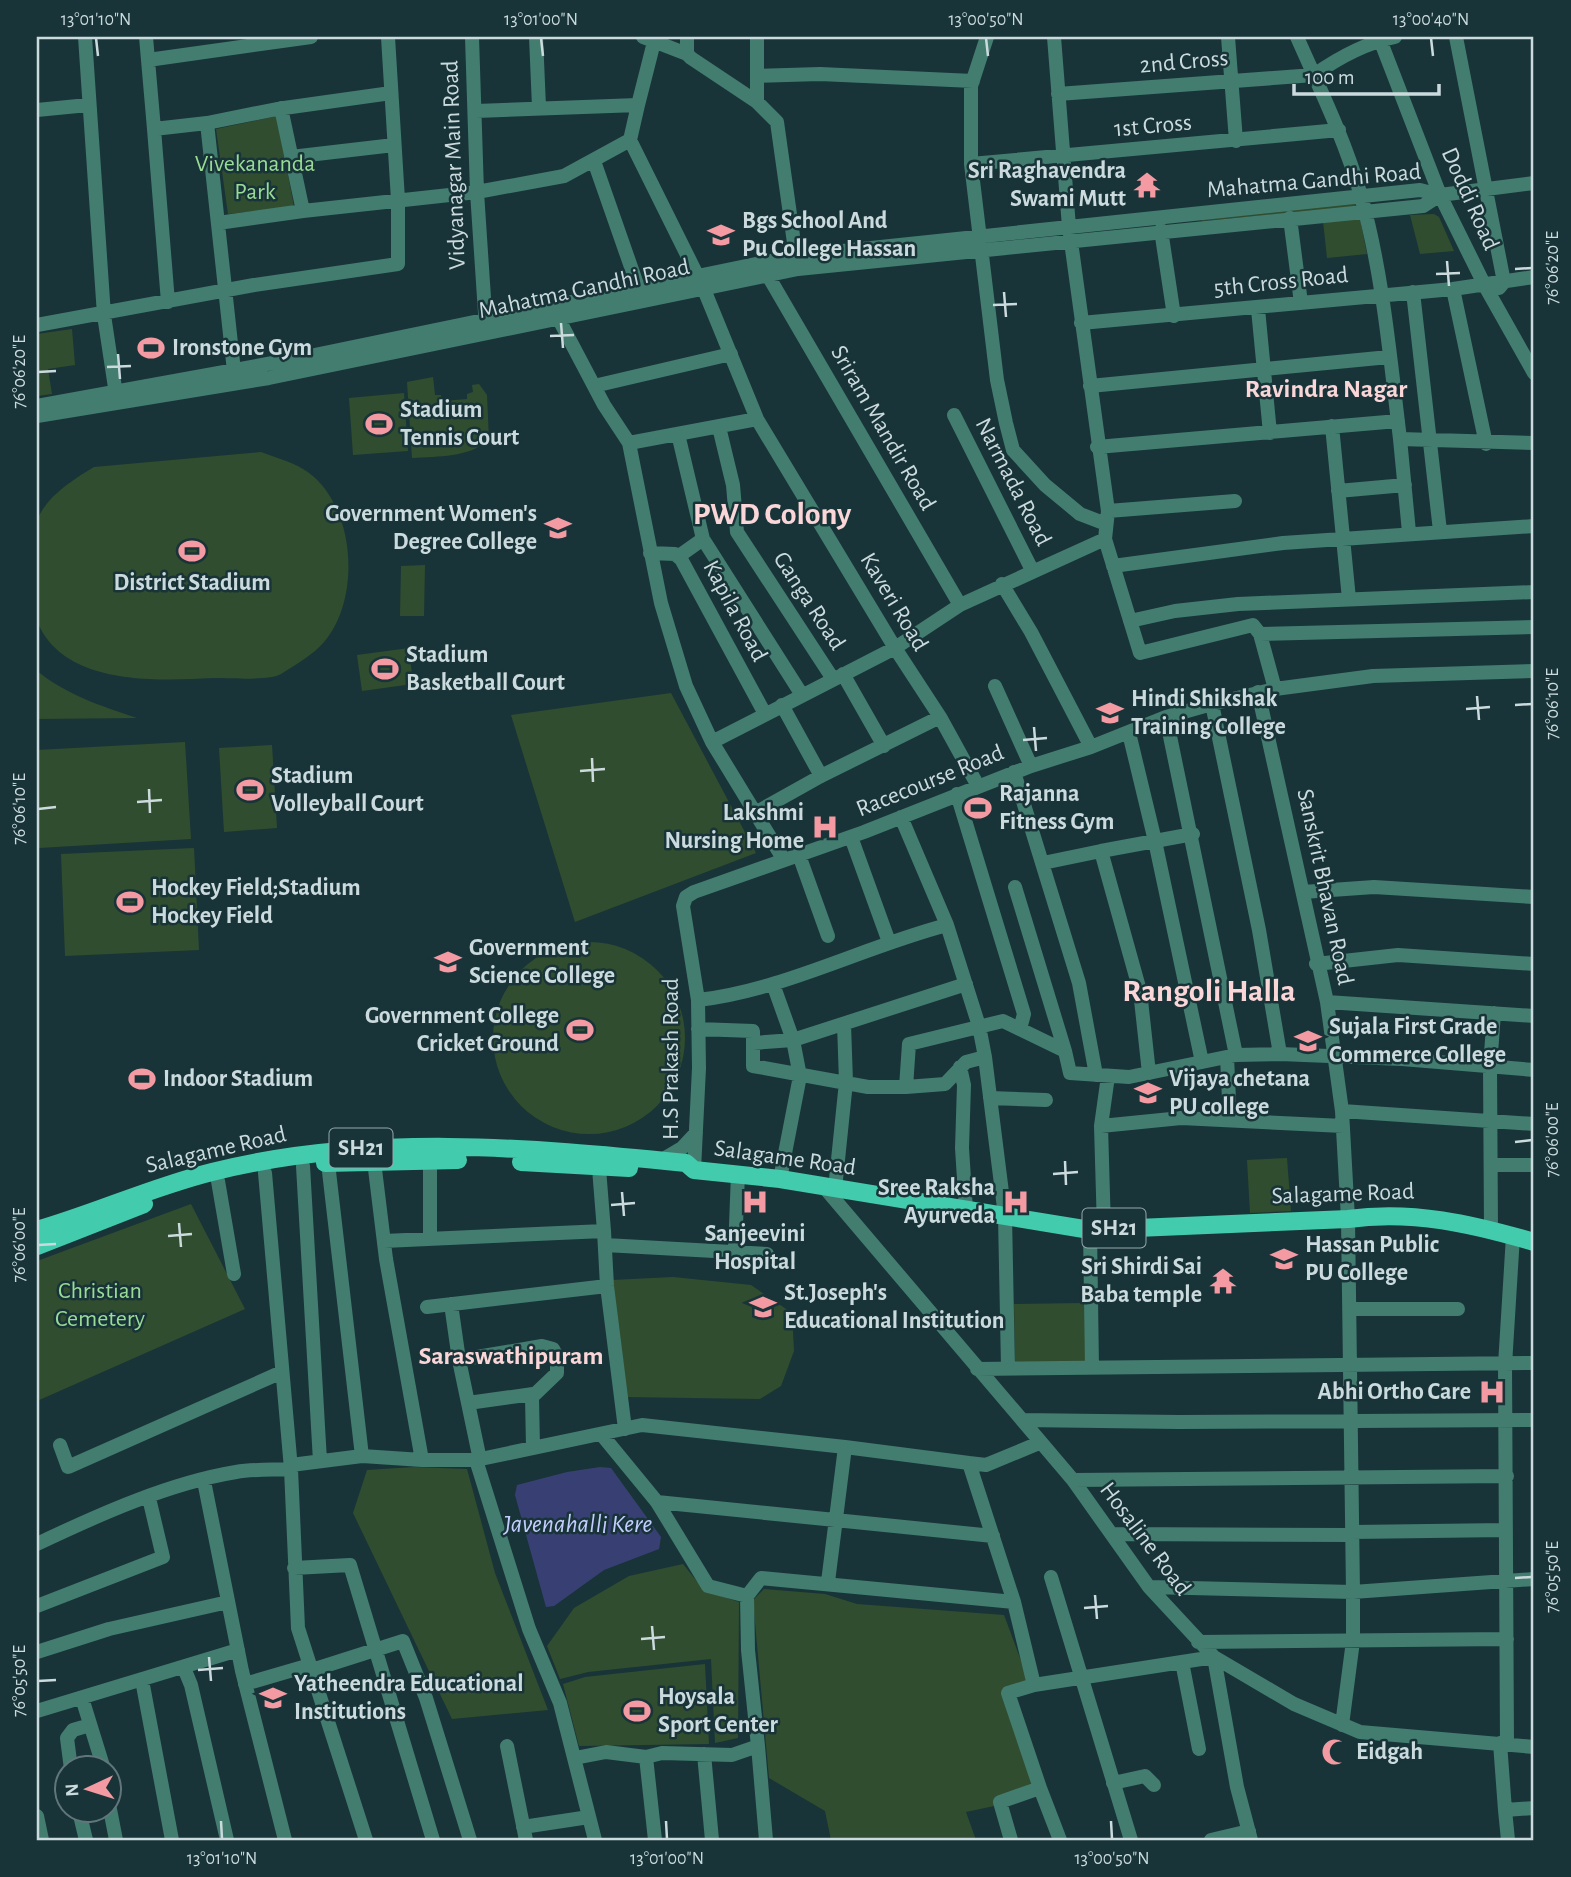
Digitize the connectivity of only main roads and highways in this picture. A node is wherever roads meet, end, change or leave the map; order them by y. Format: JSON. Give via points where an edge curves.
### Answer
{"nodes":[{"id":1,"x":599,"y":1161,"type":"junction"},
{"id":2,"x":694,"y":1170,"type":"junction"},
{"id":3,"x":37,"y":1230,"type":"edge"},
{"id":4,"x":1534,"y":1242,"type":"edge"},
{"id":5,"x":37,"y":1246,"type":"edge"}],
"edges":[{"from":1,"to":2,"type":"main road","via":[[686,1175]]},
{"from":1,"to":2,"type":"main road","name":"Salagame Road","number":"SH21","via":[[686,1163]]},
{"from":1,"to":3,"type":"main road","name":"Salagame Road","number":"SH21","via":[[377,1147],[316,1154],[212,1172]]},
{"from":1,"to":5,"type":"main road","via":[[430,1160],[303,1166],[218,1181]]},
{"from":2,"to":4,"type":"main road","name":"Salagame Road","number":"SH21","via":[[780,1179],[1097,1229],[1383,1214],[1425,1216]]}]}
